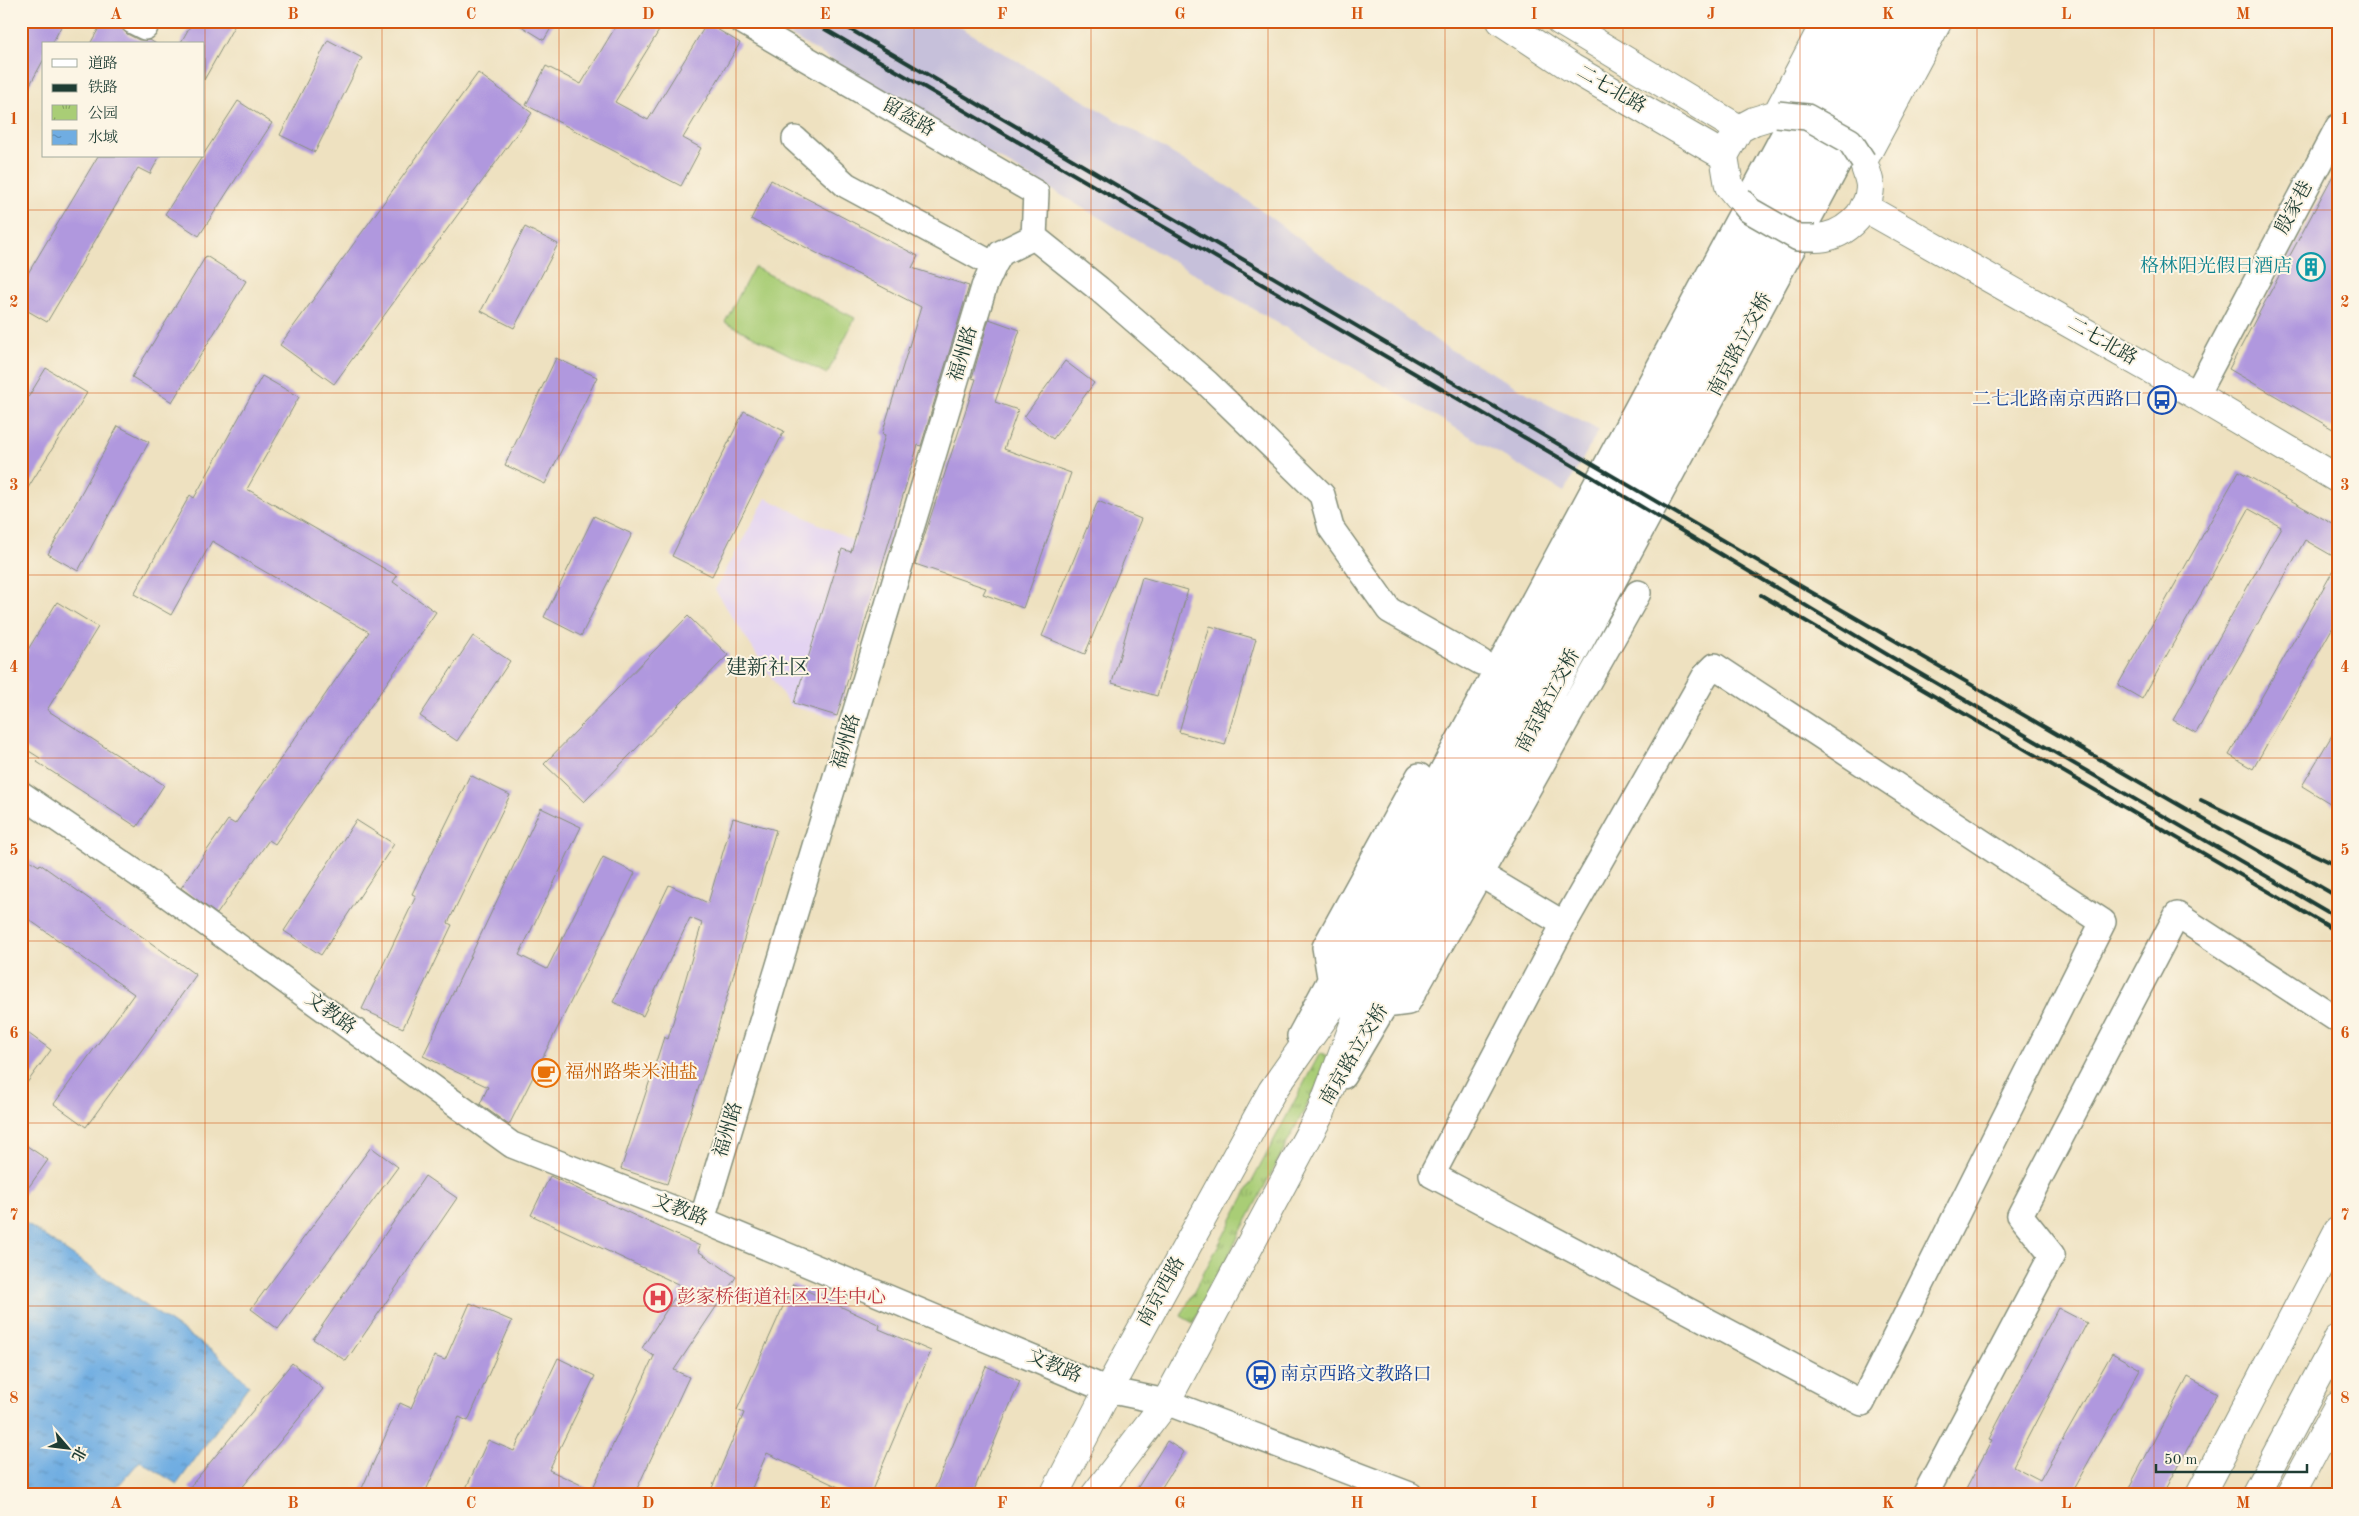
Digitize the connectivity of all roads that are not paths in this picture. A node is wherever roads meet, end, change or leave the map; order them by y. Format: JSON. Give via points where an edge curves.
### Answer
{"nodes":[{"id":1,"x":742,"y":21,"type":"edge"},
{"id":2,"x":1501,"y":21,"type":"edge"},
{"id":3,"x":1560,"y":21,"type":"edge"},
{"id":4,"x":1826,"y":21,"type":"edge"},
{"id":5,"x":1845,"y":21,"type":"edge"},
{"id":6,"x":1867,"y":21,"type":"edge"},
{"id":7,"x":1891,"y":21,"type":"edge"},
{"id":8,"x":1915,"y":21,"type":"edge"},
{"id":9,"x":1938,"y":21,"type":"edge"},
{"id":10,"x":1777,"y":114,"type":"junction"},
{"id":11,"x":2338,"y":127,"type":"edge"},
{"id":12,"x":1739,"y":129,"type":"junction"},
{"id":13,"x":795,"y":138,"type":"dead end"},
{"id":14,"x":1724,"y":156,"type":"junction"},
{"id":15,"x":1863,"y":160,"type":"junction"},
{"id":16,"x":1739,"y":198,"type":"joint"},
{"id":17,"x":1864,"y":207,"type":"junction"},
{"id":18,"x":1034,"y":237,"type":"junction"},
{"id":19,"x":1815,"y":238,"type":"joint"},
{"id":20,"x":994,"y":265,"type":"junction"},
{"id":21,"x":2196,"y":395,"type":"junction"},
{"id":22,"x":2338,"y":478,"type":"edge"},
{"id":23,"x":1638,"y":593,"type":"dead end"},
{"id":24,"x":1516,"y":598,"type":"dead end"},
{"id":25,"x":1481,"y":662,"type":"junction"},
{"id":26,"x":21,"y":794,"type":"edge"},
{"id":27,"x":1480,"y":874,"type":"junction"},
{"id":28,"x":1564,"y":924,"type":"junction"},
{"id":29,"x":1330,"y":977,"type":"junction"},
{"id":30,"x":1385,"y":1005,"type":"junction"},
{"id":31,"x":2338,"y":1020,"type":"edge"},
{"id":32,"x":1272,"y":1091,"type":"junction"},
{"id":33,"x":1321,"y":1112,"type":"junction"},
{"id":34,"x":702,"y":1220,"type":"junction"},
{"id":35,"x":2338,"y":1231,"type":"edge"},
{"id":36,"x":2338,"y":1339,"type":"edge"},
{"id":37,"x":2322,"y":1368,"type":"junction"},
{"id":38,"x":1108,"y":1390,"type":"junction"},
{"id":39,"x":1166,"y":1402,"type":"junction"},
{"id":40,"x":2338,"y":1408,"type":"edge"},
{"id":41,"x":1054,"y":1495,"type":"edge"},
{"id":42,"x":1095,"y":1495,"type":"edge"},
{"id":43,"x":1410,"y":1495,"type":"edge"},
{"id":44,"x":1925,"y":1495,"type":"edge"},
{"id":45,"x":2200,"y":1495,"type":"edge"},
{"id":46,"x":2243,"y":1495,"type":"edge"},
{"id":47,"x":2255,"y":1495,"type":"edge"},
{"id":48,"x":2290,"y":1495,"type":"edge"},
{"id":49,"x":2302,"y":1495,"type":"edge"}],
"edges":[{"from":1,"to":18,"type":"street","name":"留盔路","via":[[1036,193]]},
{"from":2,"to":14,"type":"main road","name":"二七北路","via":[[1572,68]]},
{"from":3,"to":12,"type":"main road","name":"二七北路"},
{"from":4,"to":10,"type":"main road"},
{"from":5,"to":29,"type":"street"},
{"from":6,"to":32,"type":"main road","via":[[1344,990]]},
{"from":7,"to":33,"type":"main road","name":"南京路立交桥","via":[[1364,995]]},
{"from":8,"to":30,"type":"street","name":"南京路立交桥"},
{"from":9,"to":15,"type":"main road"},
{"from":10,"to":12,"type":"main road","via":[[1754,120]]},
{"from":10,"to":15,"type":"street","bridge":true,"via":[[1807,117],[1850,142]]},
{"from":11,"to":21,"type":"street","name":"殷家巷"},
{"from":12,"to":14,"type":"main road"},
{"from":13,"to":20,"type":"street","via":[[846,185]]},
{"from":14,"to":16,"type":"main road","via":[[1729,186]]},
{"from":15,"to":17,"type":"main road","via":[[1870,187]]},
{"from":16,"to":19,"type":"street","bridge":true,"via":[[1749,210],[1798,238]]},
{"from":17,"to":19,"type":"main road","via":[[1846,230],[1827,238]]},
{"from":17,"to":21,"type":"main road","name":"二七北路"},
{"from":18,"to":20,"type":"street","via":[[1001,253]]},
{"from":18,"to":25,"type":"street","via":[[1100,289],[1207,383],[1322,495],[1332,528],[1389,610]]},
{"from":20,"to":34,"type":"street","name":"福州路","via":[[984,287]]},
{"from":21,"to":22,"type":"main road","name":"二七北路"},
{"from":23,"to":27,"type":"street"},
{"from":24,"to":25,"type":"street"},
{"from":25,"to":29,"type":"street","via":[[1325,946]]},
{"from":26,"to":34,"type":"street","name":"文教路","via":[[145,879],[512,1145]]},
{"from":27,"to":28,"type":"street"},
{"from":27,"to":30,"type":"street","via":[[1408,1002]]},
{"from":28,"to":28,"type":"street","via":[[1432,1175],[1862,1403],[2103,922],[1716,666],[1705,676]]},
{"from":29,"to":32,"type":"street"},
{"from":30,"to":33,"type":"street","name":"南京路立交桥"},
{"from":31,"to":44,"type":"street","via":[[2177,915],[2020,1214],[2052,1255]]},
{"from":32,"to":38,"type":"main road","name":"南京西路"},
{"from":33,"to":39,"type":"main road"},
{"from":34,"to":38,"type":"street","name":"文教路"},
{"from":35,"to":45,"type":"main road"},
{"from":36,"to":37,"type":"main road"},
{"from":37,"to":46,"type":"main road"},
{"from":37,"to":47,"type":"main road"},
{"from":38,"to":39,"type":"street","name":"文教路"},
{"from":38,"to":41,"type":"main road","name":"南京西路"},
{"from":39,"to":42,"type":"main road"},
{"from":39,"to":43,"type":"street","name":"文教路"},
{"from":40,"to":48,"type":"main road"},
{"from":40,"to":49,"type":"main road"}]}
